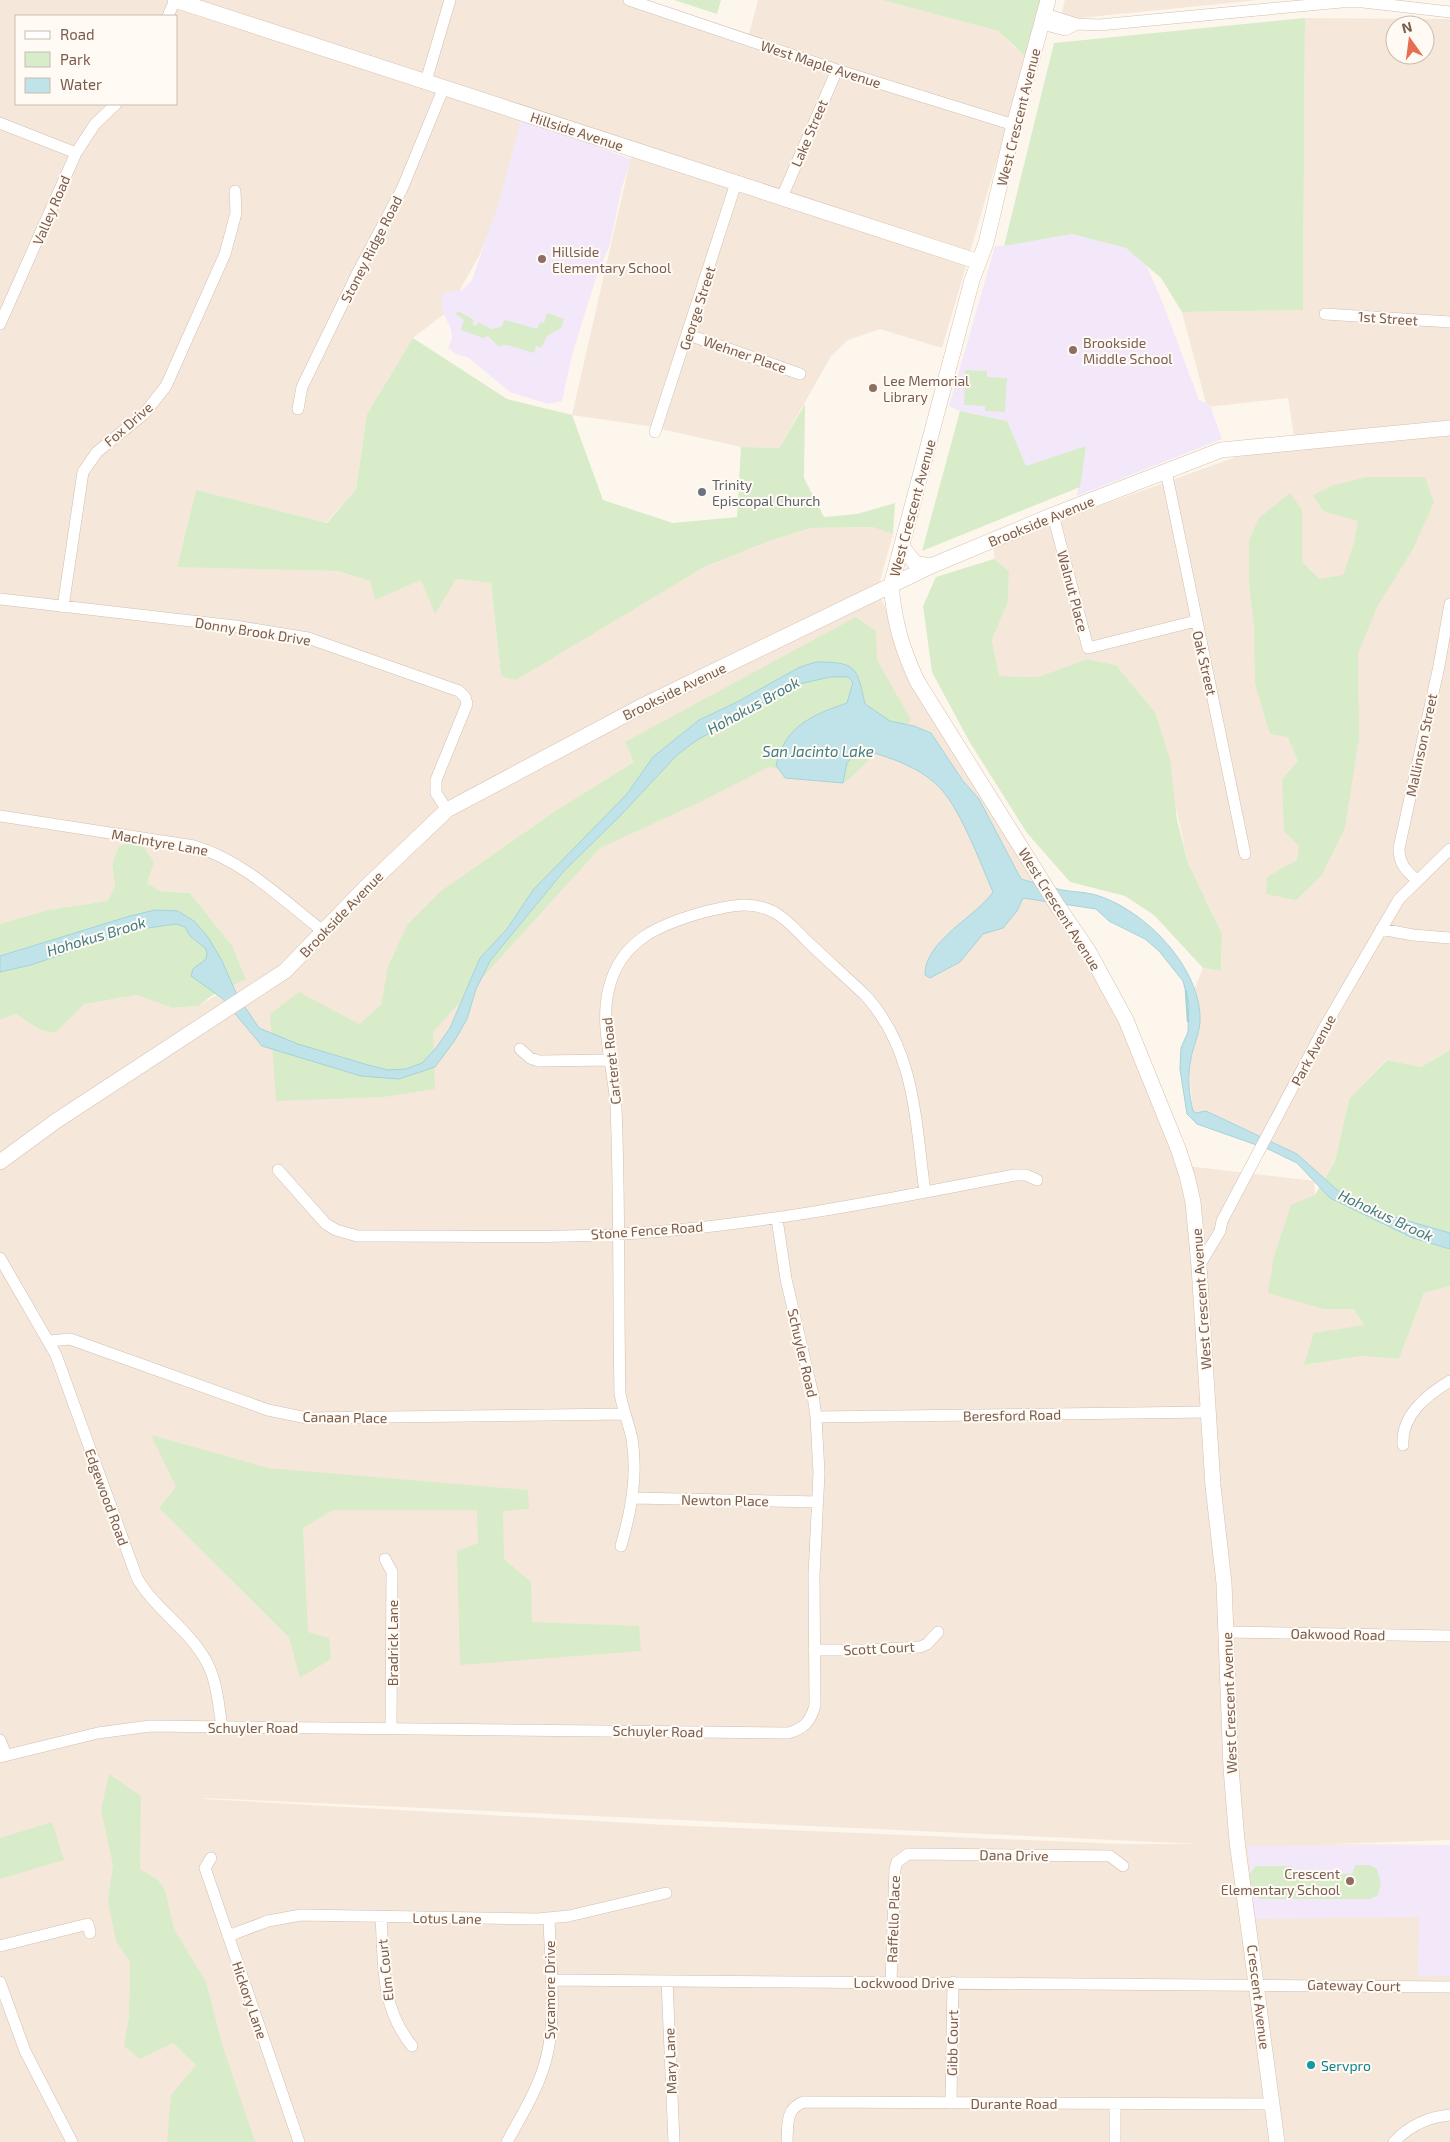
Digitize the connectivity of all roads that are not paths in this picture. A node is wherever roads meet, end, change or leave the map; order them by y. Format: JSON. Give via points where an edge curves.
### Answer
{"nodes":[{"id":1,"x":175,"y":0,"type":"edge"},
{"id":2,"x":450,"y":0,"type":"edge"},
{"id":3,"x":629,"y":0,"type":"edge"},
{"id":4,"x":1342,"y":1,"type":"edge"},
{"id":5,"x":1045,"y":12,"type":"edge"},
{"id":6,"x":1450,"y":12,"type":"edge"},
{"id":7,"x":168,"y":15,"type":"edge"},
{"id":8,"x":837,"y":70,"type":"junction"},
{"id":9,"x":426,"y":81,"type":"junction"},
{"id":10,"x":444,"y":87,"type":"junction"},
{"id":11,"x":115,"y":105,"type":"edge"},
{"id":12,"x":0,"y":123,"type":"edge"},
{"id":13,"x":1014,"y":125,"type":"junction"},
{"id":14,"x":76,"y":153,"type":"junction"},
{"id":15,"x":736,"y":183,"type":"junction"},
{"id":16,"x":235,"y":192,"type":"dead end"},
{"id":17,"x":782,"y":197,"type":"junction"},
{"id":18,"x":979,"y":262,"type":"junction"},
{"id":19,"x":1325,"y":314,"type":"dead end"},
{"id":20,"x":1450,"y":322,"type":"edge"},
{"id":21,"x":0,"y":324,"type":"edge"},
{"id":22,"x":689,"y":334,"type":"junction"},
{"id":23,"x":800,"y":374,"type":"dead end"},
{"id":24,"x":298,"y":410,"type":"dead end"},
{"id":25,"x":1450,"y":428,"type":"edge"},
{"id":26,"x":655,"y":432,"type":"dead end"},
{"id":27,"x":1166,"y":471,"type":"junction"},
{"id":28,"x":1053,"y":515,"type":"junction"},
{"id":29,"x":902,"y":547,"type":"junction"},
{"id":30,"x":931,"y":566,"type":"junction"},
{"id":31,"x":891,"y":586,"type":"junction"},
{"id":32,"x":0,"y":599,"type":"edge"},
{"id":33,"x":1450,"y":604,"type":"edge"},
{"id":34,"x":63,"y":607,"type":"junction"},
{"id":35,"x":1196,"y":621,"type":"junction"},
{"id":36,"x":447,"y":810,"type":"junction"},
{"id":37,"x":0,"y":816,"type":"edge"},
{"id":38,"x":1450,"y":849,"type":"edge"},
{"id":39,"x":1245,"y":854,"type":"dead end"},
{"id":40,"x":1417,"y":880,"type":"junction"},
{"id":41,"x":1381,"y":929,"type":"junction"},
{"id":42,"x":324,"y":932,"type":"junction"},
{"id":43,"x":1450,"y":938,"type":"edge"},
{"id":44,"x":520,"y":1049,"type":"dead end"},
{"id":45,"x":612,"y":1060,"type":"junction"},
{"id":46,"x":0,"y":1162,"type":"edge"},
{"id":47,"x":278,"y":1170,"type":"dead end"},
{"id":48,"x":1037,"y":1180,"type":"dead end"},
{"id":49,"x":925,"y":1192,"type":"junction"},
{"id":50,"x":777,"y":1219,"type":"junction"},
{"id":51,"x":617,"y":1234,"type":"junction"},
{"id":52,"x":0,"y":1258,"type":"edge"},
{"id":53,"x":1199,"y":1266,"type":"junction"},
{"id":54,"x":50,"y":1341,"type":"junction"},
{"id":55,"x":1450,"y":1381,"type":"edge"},
{"id":56,"x":1208,"y":1412,"type":"junction"},
{"id":57,"x":625,"y":1414,"type":"junction"},
{"id":58,"x":816,"y":1417,"type":"junction"},
{"id":59,"x":1403,"y":1445,"type":"dead end"},
{"id":60,"x":632,"y":1498,"type":"junction"},
{"id":61,"x":818,"y":1502,"type":"junction"},
{"id":62,"x":621,"y":1546,"type":"dead end"},
{"id":63,"x":385,"y":1560,"type":"dead end"},
{"id":64,"x":938,"y":1632,"type":"dead end"},
{"id":65,"x":1227,"y":1632,"type":"junction"},
{"id":66,"x":1450,"y":1636,"type":"edge"},
{"id":67,"x":814,"y":1650,"type":"junction"},
{"id":68,"x":222,"y":1726,"type":"junction"},
{"id":69,"x":391,"y":1728,"type":"junction"},
{"id":70,"x":0,"y":1740,"type":"edge"},
{"id":71,"x":3,"y":1756,"type":"edge"},
{"id":72,"x":1239,"y":1853,"type":"joint"},
{"id":73,"x":211,"y":1858,"type":"dead end"},
{"id":74,"x":902,"y":1858,"type":"joint"},
{"id":75,"x":1123,"y":1866,"type":"dead end"},
{"id":76,"x":666,"y":1893,"type":"dead end"},
{"id":77,"x":380,"y":1917,"type":"junction"},
{"id":78,"x":549,"y":1918,"type":"junction"},
{"id":79,"x":90,"y":1933,"type":"dead end"},
{"id":80,"x":228,"y":1936,"type":"junction"},
{"id":81,"x":0,"y":1946,"type":"edge"},
{"id":82,"x":551,"y":1980,"type":"junction"},
{"id":83,"x":667,"y":1981,"type":"junction"},
{"id":84,"x":0,"y":1982,"type":"edge"},
{"id":85,"x":891,"y":1982,"type":"junction"},
{"id":86,"x":952,"y":1982,"type":"junction"},
{"id":87,"x":1257,"y":1984,"type":"junction"},
{"id":88,"x":1450,"y":1987,"type":"edge"},
{"id":89,"x":412,"y":2046,"type":"dead end"},
{"id":90,"x":951,"y":2103,"type":"junction"},
{"id":91,"x":1114,"y":2103,"type":"junction"},
{"id":92,"x":1272,"y":2104,"type":"junction"},
{"id":93,"x":1450,"y":2115,"type":"edge"},
{"id":94,"x":72,"y":2142,"type":"edge"},
{"id":95,"x":299,"y":2142,"type":"edge"},
{"id":96,"x":507,"y":2142,"type":"edge"},
{"id":97,"x":674,"y":2142,"type":"edge"},
{"id":98,"x":787,"y":2142,"type":"edge"},
{"id":99,"x":1115,"y":2142,"type":"edge"},
{"id":100,"x":1277,"y":2142,"type":"edge"},
{"id":101,"x":1394,"y":2142,"type":"edge"}],
"edges":[{"from":1,"to":7,"type":"street"},
{"from":1,"to":9,"type":"main road","name":"Hillside Avenue"},
{"from":2,"to":9,"type":"street"},
{"from":3,"to":8,"type":"street","name":"West Maple Avenue"},
{"from":4,"to":5,"type":"street","via":[[1078,24],[1065,30]]},
{"from":4,"to":6,"type":"street"},
{"from":5,"to":13,"type":"main road","name":"West Crescent Avenue"},
{"from":8,"to":13,"type":"street","name":"West Maple Avenue"},
{"from":8,"to":17,"type":"street","name":"Lake Street"},
{"from":9,"to":10,"type":"main road","name":"Hillside Avenue"},
{"from":10,"to":15,"type":"main road","name":"Hillside Avenue"},
{"from":10,"to":24,"type":"street","name":"Stoney Ridge Road","via":[[402,189],[302,387]]},
{"from":11,"to":14,"type":"street","name":"Valley Road","via":[[95,124]]},
{"from":12,"to":14,"type":"street"},
{"from":13,"to":18,"type":"main road","name":"West Crescent Avenue"},
{"from":14,"to":21,"type":"street","name":"Valley Road"},
{"from":15,"to":17,"type":"main road","name":"Hillside Avenue"},
{"from":15,"to":22,"type":"street","name":"George Street"},
{"from":16,"to":34,"type":"street","name":"Fox Drive","via":[[236,214],[224,254],[166,386],[144,414],[97,452],[83,472]]},
{"from":17,"to":18,"type":"main road","name":"Hillside Avenue"},
{"from":18,"to":29,"type":"main road","name":"West Crescent Avenue"},
{"from":19,"to":20,"type":"street","name":"1st Street"},
{"from":22,"to":23,"type":"street","name":"Wehner Place"},
{"from":22,"to":26,"type":"street","name":"George Street"},
{"from":25,"to":27,"type":"main road","name":"Brookside Avenue","via":[[1229,448]]},
{"from":27,"to":28,"type":"main road","name":"Brookside Avenue"},
{"from":27,"to":35,"type":"street","name":"Oak Street"},
{"from":28,"to":30,"type":"main road","name":"Brookside Avenue"},
{"from":28,"to":35,"type":"street","name":"Walnut Place","via":[[1088,648]]},
{"from":29,"to":30,"type":"main road","via":[[915,563]]},
{"from":29,"to":31,"type":"main road","name":"West Crescent Avenue"},
{"from":30,"to":31,"type":"main road","name":"Brookside Avenue"},
{"from":31,"to":36,"type":"main road","name":"Brookside Avenue","via":[[642,706]]},
{"from":31,"to":53,"type":"main road","name":"West Crescent Avenue","via":[[900,642],[917,681],[1089,952],[1126,1020],[1179,1151],[1193,1202]]},
{"from":32,"to":34,"type":"street","name":"Donny Brook Drive"},
{"from":33,"to":40,"type":"street","name":"Mallinson Street","via":[[1399,848],[1402,866]]},
{"from":34,"to":36,"type":"street","name":"Donny Brook Drive","via":[[236,626],[308,638],[459,691],[467,704],[436,780],[436,793]]},
{"from":35,"to":39,"type":"street","name":"Oak Street"},
{"from":36,"to":42,"type":"main road","name":"Brookside Avenue","via":[[392,861]]},
{"from":37,"to":42,"type":"street","name":"MacIntyre Lane","via":[[211,851],[241,867]]},
{"from":38,"to":40,"type":"street","name":"Park Avenue"},
{"from":40,"to":41,"type":"street","name":"Park Avenue","via":[[1399,899]]},
{"from":41,"to":43,"type":"street"},
{"from":41,"to":53,"type":"street","name":"Park Avenue","via":[[1324,1028]]},
{"from":42,"to":46,"type":"main road","name":"Brookside Avenue","via":[[285,971],[56,1121]]},
{"from":44,"to":45,"type":"street","via":[[539,1061]]},
{"from":45,"to":49,"type":"street","name":"Carteret Road","via":[[606,1002],[615,971],[631,948],[655,928],[669,922],[731,906],[763,908],[784,919],[866,996],[888,1025],[904,1058]]},
{"from":45,"to":51,"type":"street","name":"Carteret Road"},
{"from":47,"to":51,"type":"street","name":"Stone Fence Road","via":[[326,1224],[347,1234]]},
{"from":48,"to":49,"type":"street","name":"Stone Fence Road","via":[[1015,1175]]},
{"from":49,"to":50,"type":"street","name":"Stone Fence Road"},
{"from":50,"to":51,"type":"street","name":"Stone Fence Road"},
{"from":50,"to":58,"type":"street","name":"Schuyler Road","via":[[786,1279]]},
{"from":51,"to":57,"type":"street","name":"Carteret Road","via":[[620,1394]]},
{"from":52,"to":54,"type":"street","name":"Edgewood Road"},
{"from":53,"to":56,"type":"main road","name":"West Crescent Avenue"},
{"from":54,"to":57,"type":"street","name":"Canaan Place","via":[[70,1339],[268,1410],[307,1418]]},
{"from":54,"to":68,"type":"street","name":"Edgewood Road","via":[[137,1578],[154,1603],[190,1638],[205,1659],[216,1687]]},
{"from":55,"to":59,"type":"street","via":[[1413,1412],[1404,1430]]},
{"from":56,"to":58,"type":"street","name":"Beresford Road"},
{"from":56,"to":65,"type":"main road","name":"West Crescent Avenue"},
{"from":57,"to":60,"type":"street","name":"Carteret Road","via":[[632,1441]]},
{"from":58,"to":61,"type":"street","name":"Schuyler Road"},
{"from":60,"to":61,"type":"street","name":"Newton Place"},
{"from":60,"to":62,"type":"street","name":"Carteret Road"},
{"from":61,"to":67,"type":"street","name":"Schuyler Road"},
{"from":63,"to":69,"type":"street","name":"Bradrick Lane","via":[[392,1572]]},
{"from":64,"to":67,"type":"street","name":"Scott Court","via":[[920,1647]]},
{"from":65,"to":66,"type":"street","name":"Oakwood Road"},
{"from":65,"to":72,"type":"main road","name":"West Crescent Avenue","via":[[1231,1768]]},
{"from":67,"to":69,"type":"street","name":"Schuyler Road","via":[[813,1714],[803,1727],[788,1733]]},
{"from":68,"to":69,"type":"street","name":"Schuyler Road"},
{"from":68,"to":71,"type":"street","name":"Schuyler Road","via":[[124,1728]]},
{"from":70,"to":71,"type":"street"},
{"from":72,"to":87,"type":"main road","name":"Crescent Avenue"},
{"from":73,"to":80,"type":"street","name":"Hickory Lane","via":[[205,1868]]},
{"from":74,"to":75,"type":"street","name":"Dana Drive","via":[[914,1853],[1110,1856]]},
{"from":74,"to":85,"type":"street","name":"Raffello Place","via":[[895,1869]]},
{"from":76,"to":78,"type":"street","name":"Lotus Lane"},
{"from":77,"to":78,"type":"street","name":"Lotus Lane"},
{"from":77,"to":80,"type":"street","name":"Lotus Lane","via":[[286,1917]]},
{"from":77,"to":89,"type":"street","name":"Elm Court","via":[[388,2005]]},
{"from":78,"to":82,"type":"street","name":"Sycamore Drive"},
{"from":79,"to":81,"type":"street","via":[[88,1924]]},
{"from":80,"to":95,"type":"street","name":"Hickory Lane"},
{"from":82,"to":83,"type":"street","name":"Lockwood Drive"},
{"from":82,"to":96,"type":"street","name":"Sycamore Drive","via":[[552,2024],[546,2062]]},
{"from":83,"to":85,"type":"street","name":"Lockwood Drive"},
{"from":83,"to":97,"type":"street","name":"Mary Lane"},
{"from":84,"to":94,"type":"street","via":[[25,2051]]},
{"from":85,"to":86,"type":"street","name":"Lockwood Drive"},
{"from":86,"to":87,"type":"street","name":"Lockwood Drive"},
{"from":86,"to":90,"type":"street","name":"Gibb Court"},
{"from":87,"to":88,"type":"street","name":"Gateway Court"},
{"from":87,"to":92,"type":"main road","name":"Crescent Avenue"},
{"from":90,"to":91,"type":"street","name":"Durante Road"},
{"from":90,"to":98,"type":"street","name":"Durante Road","via":[[804,2102],[789,2114]]},
{"from":91,"to":92,"type":"street","name":"Durante Road"},
{"from":91,"to":99,"type":"street"},
{"from":92,"to":100,"type":"main road","name":"Crescent Avenue"},
{"from":93,"to":101,"type":"street","via":[[1421,2122]]}]}
